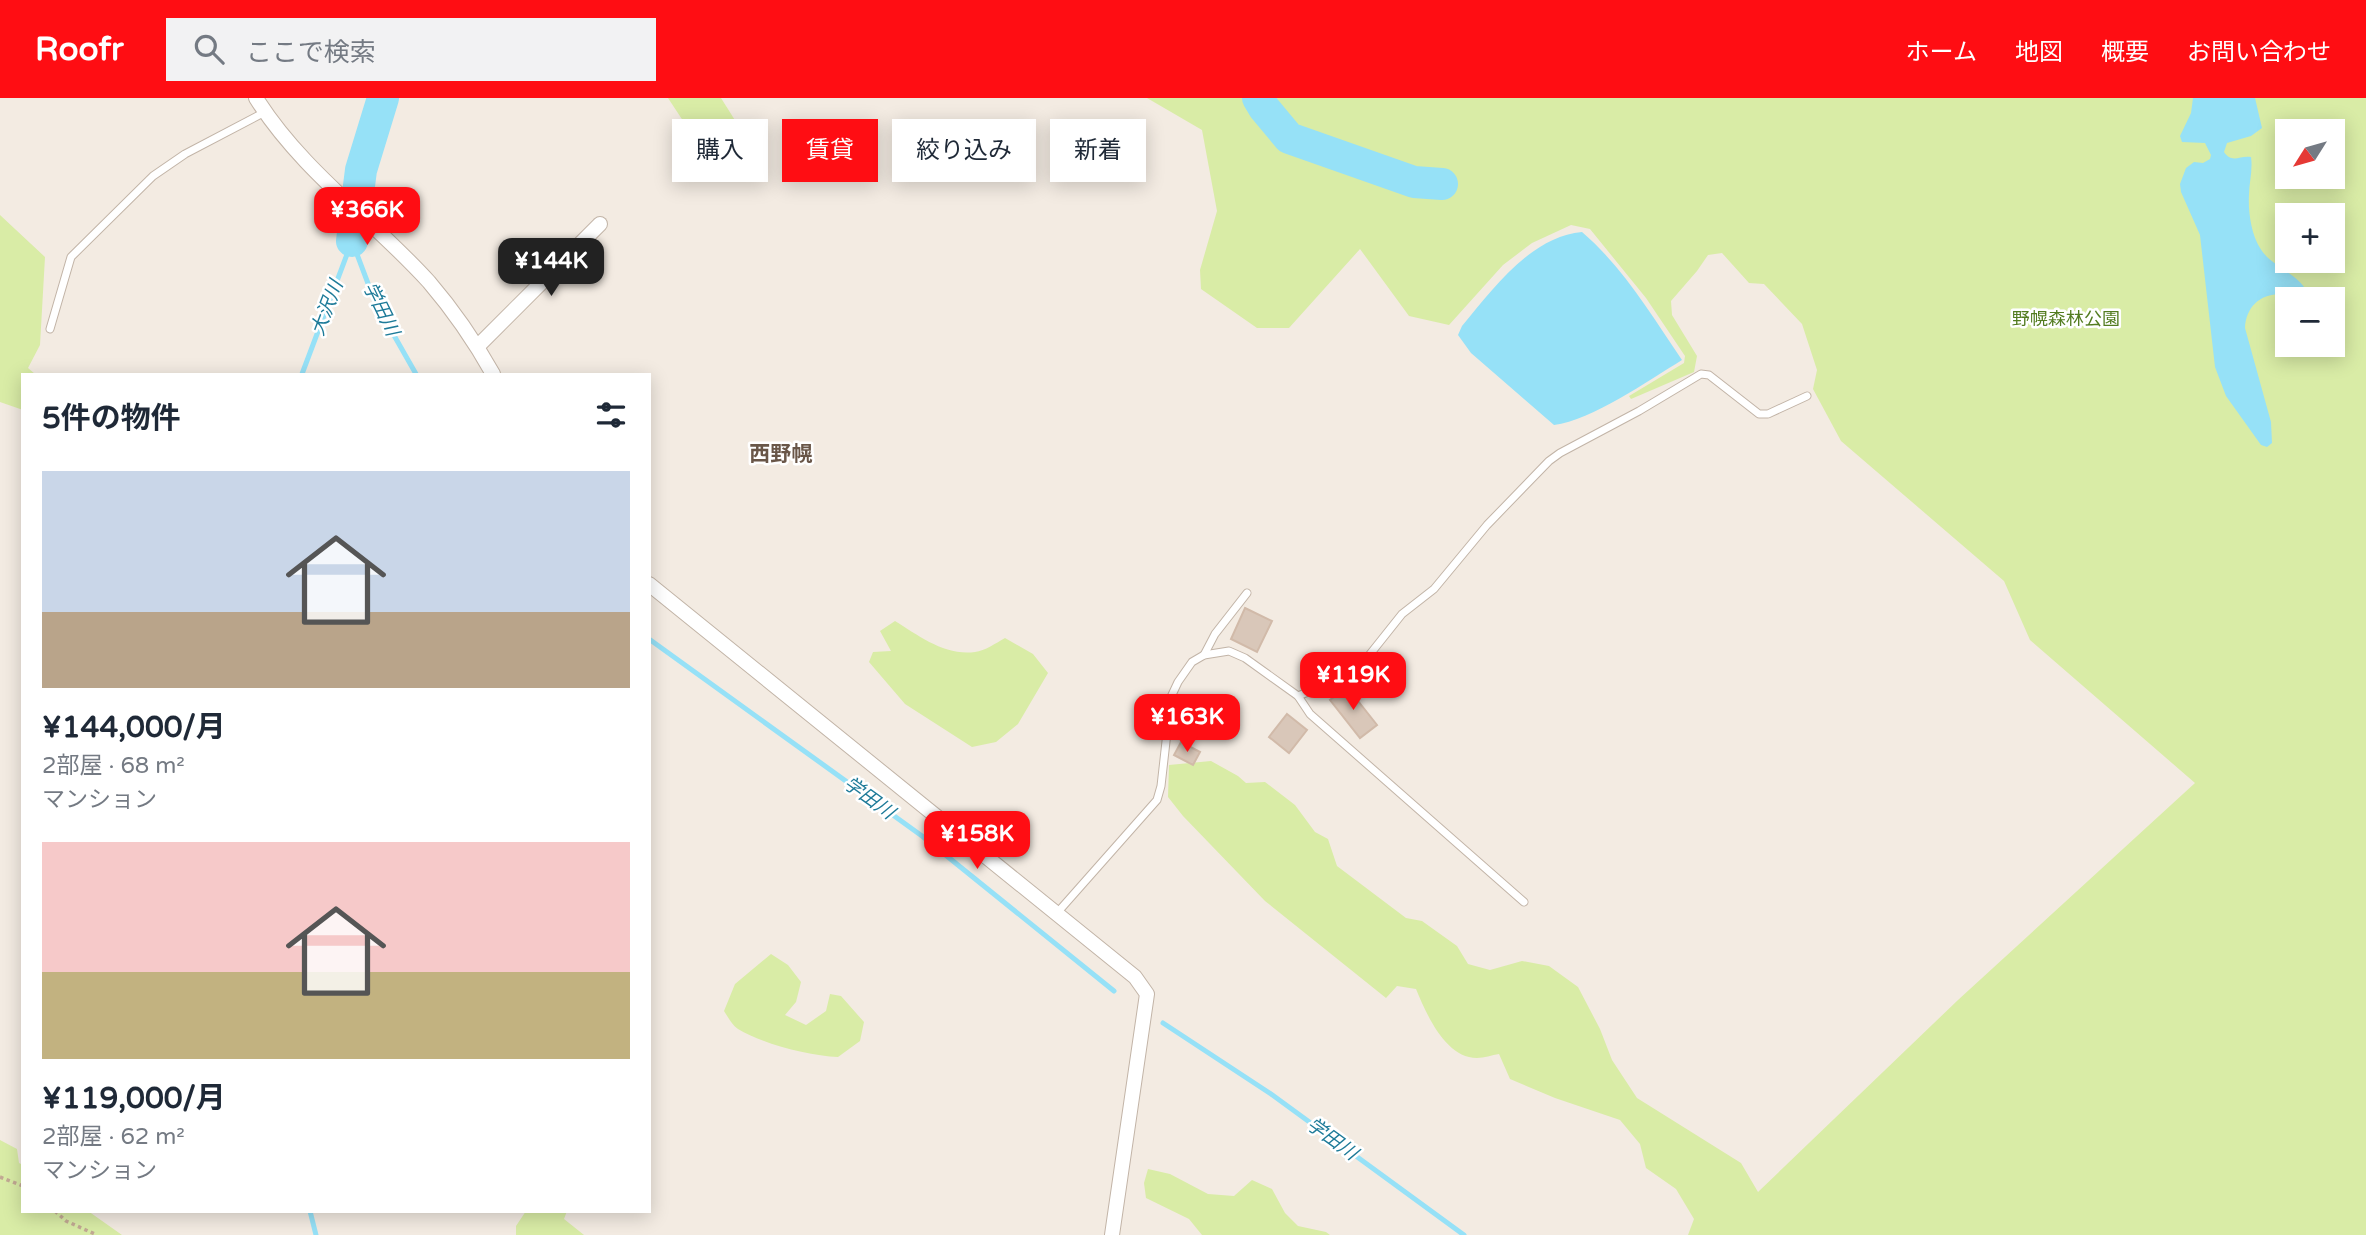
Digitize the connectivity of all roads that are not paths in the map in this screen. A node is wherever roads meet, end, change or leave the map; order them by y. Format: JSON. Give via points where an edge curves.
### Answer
{"nodes":[{"id":1,"x":256,"y":98,"type":"edge"},
{"id":2,"x":265,"y":113,"type":"junction"},
{"id":3,"x":600,"y":224,"type":"dead end"},
{"id":4,"x":50,"y":329,"type":"dead end"},
{"id":5,"x":478,"y":346,"type":"junction"},
{"id":6,"x":492,"y":373,"type":"edge"},
{"id":7,"x":1807,"y":396,"type":"dead end"},
{"id":8,"x":651,"y":586,"type":"edge"},
{"id":9,"x":1247,"y":593,"type":"dead end"},
{"id":10,"x":1204,"y":655,"type":"junction"},
{"id":11,"x":1297,"y":696,"type":"junction"},
{"id":12,"x":1524,"y":902,"type":"dead end"},
{"id":13,"x":1057,"y":914,"type":"junction"},
{"id":14,"x":1112,"y":1235,"type":"edge"}],
"edges":[{"from":1,"to":2,"type":"street"},
{"from":2,"to":4,"type":"lane","via":[[185,153],[153,176],[71,257]]},
{"from":2,"to":5,"type":"street","via":[[330,186],[429,282]]},
{"from":3,"to":5,"type":"street"},
{"from":5,"to":6,"type":"street"},
{"from":7,"to":11,"type":"lane","via":[[1768,415],[1759,414],[1709,375],[1701,374],[1560,453],[1487,524],[1434,589],[1402,614],[1355,673]]},
{"from":8,"to":13,"type":"street"},
{"from":9,"to":10,"type":"lane"},
{"from":10,"to":11,"type":"lane","via":[[1229,651],[1245,658]]},
{"from":10,"to":13,"type":"lane","via":[[1192,662],[1171,697],[1157,800]]},
{"from":11,"to":12,"type":"lane","via":[[1310,714]]},
{"from":13,"to":14,"type":"street","via":[[1135,977],[1147,994]]}]}
